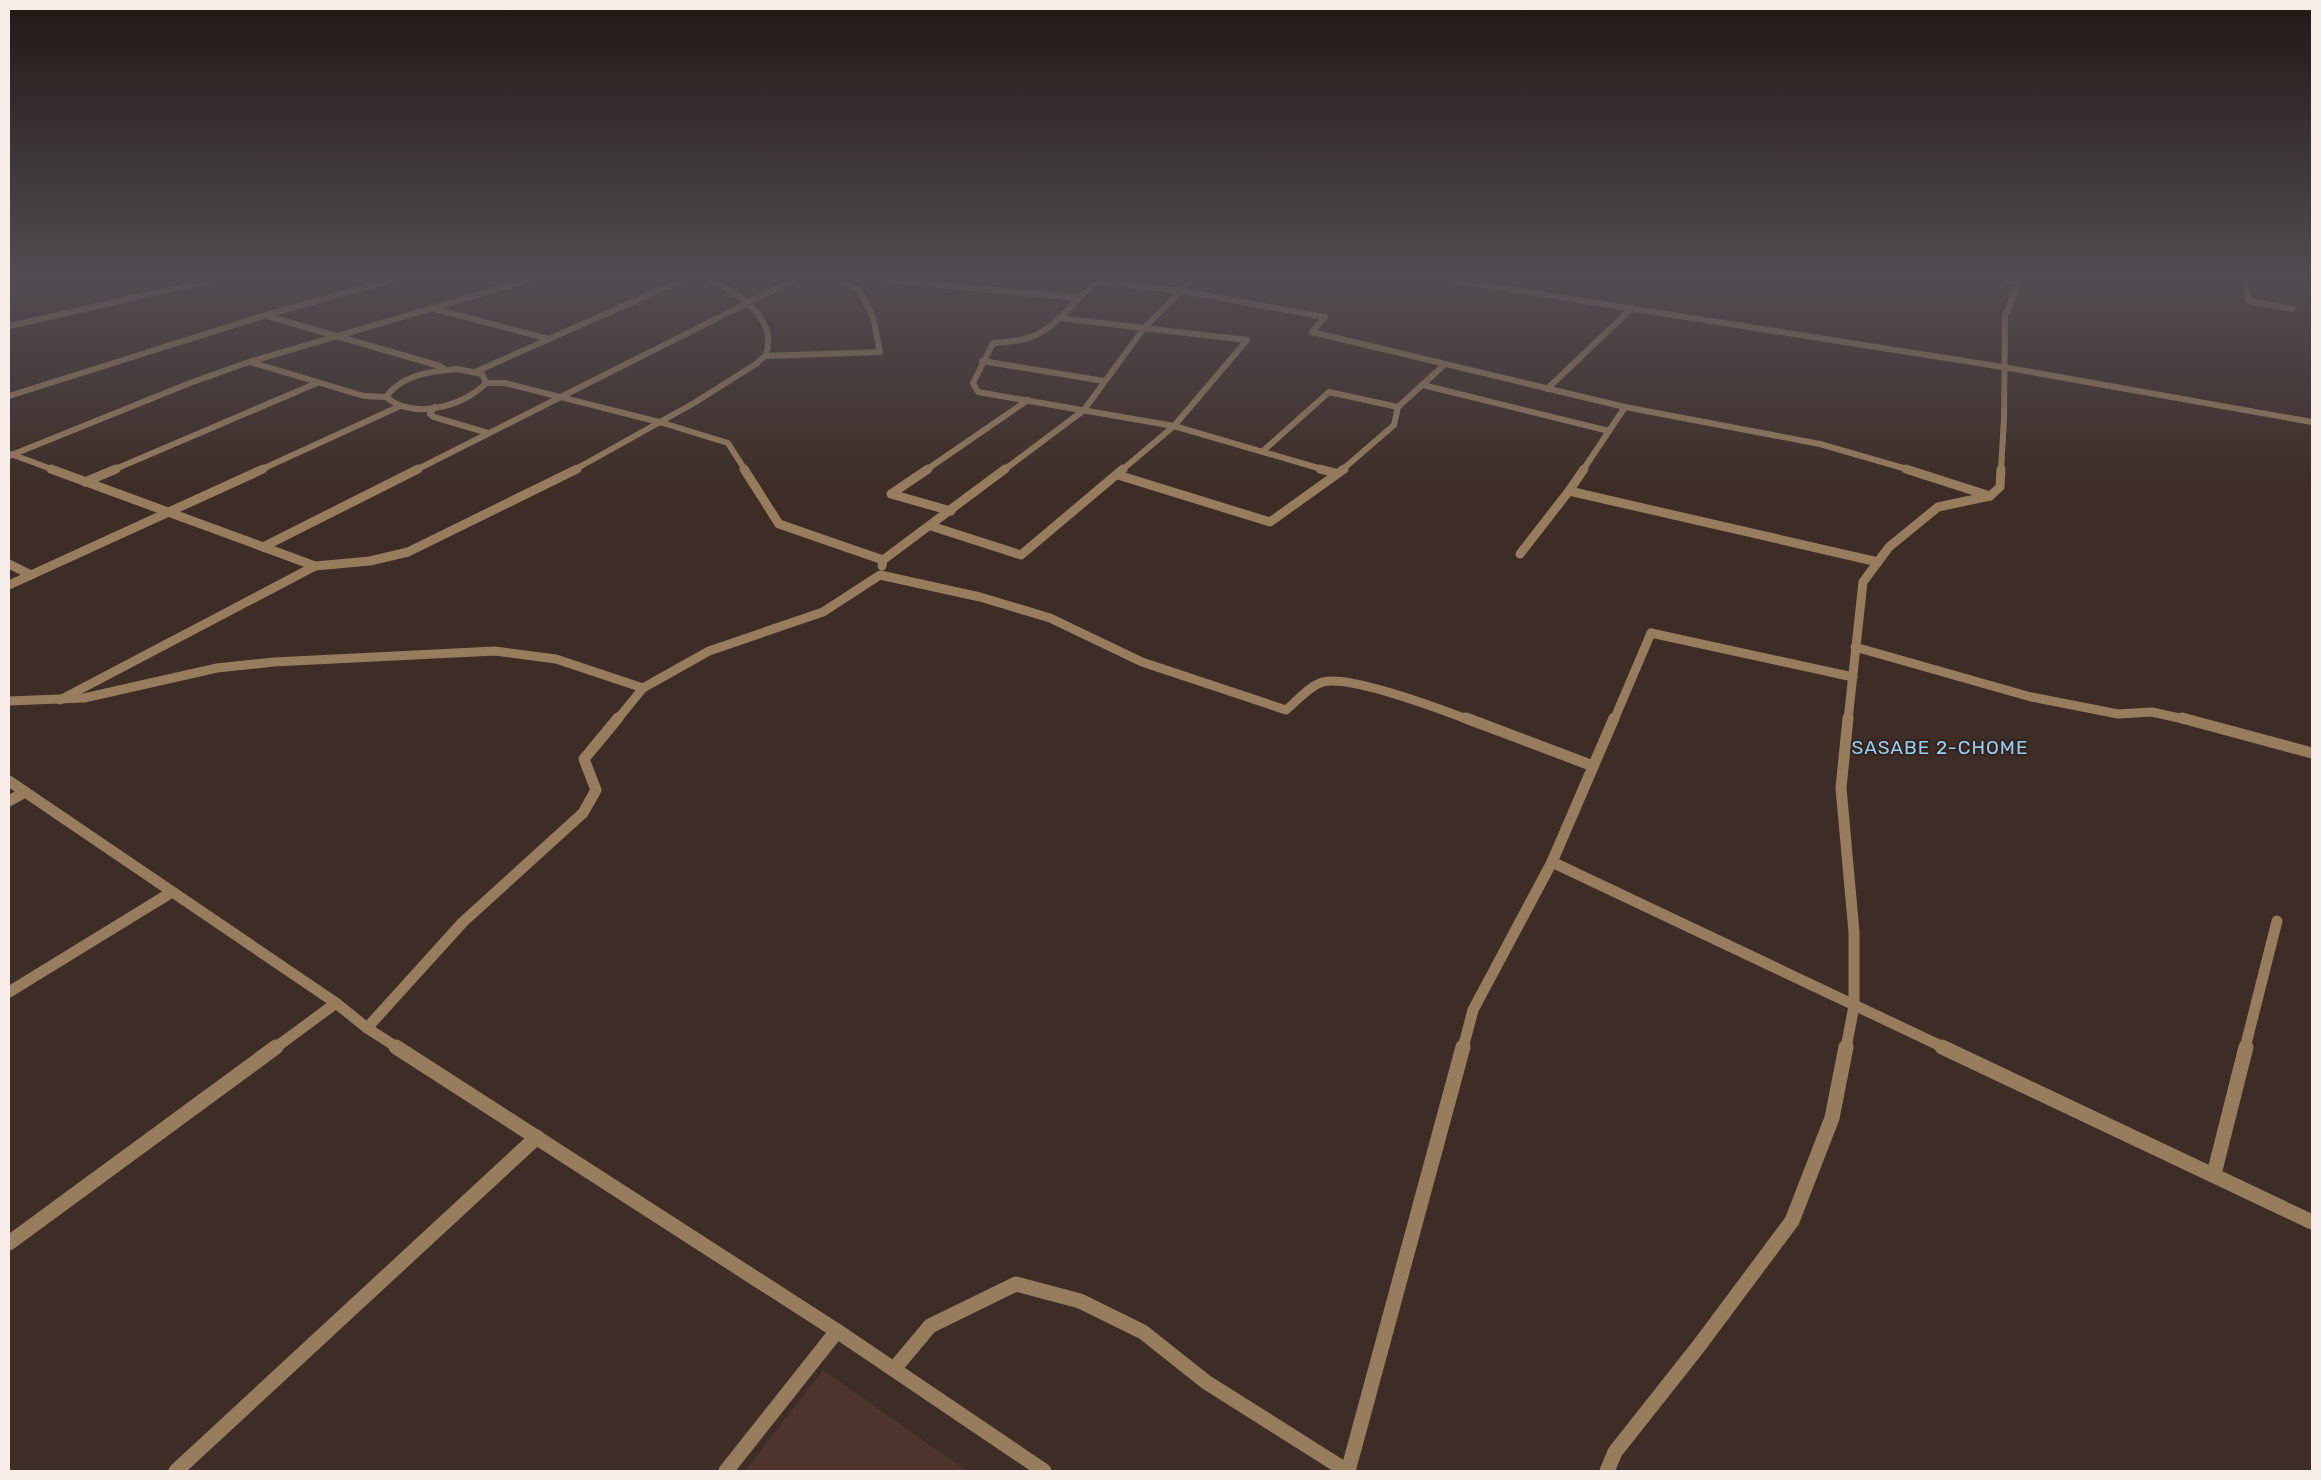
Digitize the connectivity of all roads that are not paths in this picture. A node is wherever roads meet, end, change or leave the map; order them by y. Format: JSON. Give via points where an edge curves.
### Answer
{"nodes":[{"id":1,"x":158,"y":349,"type":"edge"},
{"id":2,"x":293,"y":349,"type":"edge"},
{"id":3,"x":382,"y":349,"type":"edge"},
{"id":4,"x":526,"y":349,"type":"edge"},
{"id":5,"x":654,"y":349,"type":"edge"},
{"id":6,"x":768,"y":349,"type":"edge"},
{"id":7,"x":879,"y":349,"type":"edge"},
{"id":8,"x":989,"y":349,"type":"edge"},
{"id":9,"x":1128,"y":349,"type":"edge"},
{"id":10,"x":1239,"y":349,"type":"edge"},
{"id":11,"x":1380,"y":349,"type":"edge"},
{"id":12,"x":1588,"y":349,"type":"edge"},
{"id":13,"x":1890,"y":349,"type":"edge"},
{"id":14,"x":2004,"y":349,"type":"edge"},
{"id":15,"x":765,"y":356,"type":"junction"},
{"id":16,"x":982,"y":361,"type":"junction"},
{"id":17,"x":249,"y":362,"type":"junction"},
{"id":18,"x":1444,"y":365,"type":"junction"},
{"id":19,"x":2003,"y":367,"type":"junction"},
{"id":20,"x":446,"y":370,"type":"junction"},
{"id":21,"x":475,"y":372,"type":"junction"},
{"id":22,"x":1104,"y":381,"type":"junction"},
{"id":23,"x":317,"y":382,"type":"junction"},
{"id":24,"x":486,"y":383,"type":"junction"},
{"id":25,"x":1423,"y":385,"type":"junction"},
{"id":26,"x":1547,"y":388,"type":"junction"},
{"id":27,"x":9,"y":396,"type":"edge"},
{"id":28,"x":386,"y":397,"type":"junction"},
{"id":29,"x":559,"y":397,"type":"junction"},
{"id":30,"x":1028,"y":400,"type":"junction"},
{"id":31,"x":398,"y":406,"type":"junction"},
{"id":32,"x":1625,"y":406,"type":"junction"},
{"id":33,"x":435,"y":407,"type":"junction"},
{"id":34,"x":1398,"y":407,"type":"junction"},
{"id":35,"x":1084,"y":410,"type":"junction"},
{"id":36,"x":2312,"y":422,"type":"edge"},
{"id":37,"x":663,"y":423,"type":"junction"},
{"id":38,"x":1174,"y":426,"type":"junction"},
{"id":39,"x":488,"y":432,"type":"junction"},
{"id":40,"x":1609,"y":432,"type":"junction"},
{"id":41,"x":1263,"y":451,"type":"junction"},
{"id":42,"x":10,"y":455,"type":"edge"},
{"id":43,"x":1335,"y":473,"type":"junction"},
{"id":44,"x":1118,"y":475,"type":"junction"},
{"id":45,"x":85,"y":482,"type":"junction"},
{"id":46,"x":1570,"y":491,"type":"junction"},
{"id":47,"x":1990,"y":496,"type":"junction"},
{"id":48,"x":950,"y":511,"type":"junction"},
{"id":49,"x":168,"y":512,"type":"junction"},
{"id":50,"x":931,"y":526,"type":"junction"},
{"id":51,"x":263,"y":547,"type":"junction"},
{"id":52,"x":1520,"y":554,"type":"dead end"},
{"id":53,"x":883,"y":560,"type":"junction"},
{"id":54,"x":1878,"y":562,"type":"junction"},
{"id":55,"x":9,"y":564,"type":"edge"},
{"id":56,"x":315,"y":566,"type":"junction"},
{"id":57,"x":31,"y":575,"type":"junction"},
{"id":58,"x":880,"y":575,"type":"junction"},
{"id":59,"x":9,"y":585,"type":"edge"},
{"id":60,"x":1855,"y":647,"type":"junction"},
{"id":61,"x":1853,"y":677,"type":"junction"},
{"id":62,"x":643,"y":688,"type":"junction"},
{"id":63,"x":60,"y":700,"type":"junction"},
{"id":64,"x":9,"y":701,"type":"edge"},
{"id":65,"x":2312,"y":753,"type":"edge"},
{"id":66,"x":1593,"y":766,"type":"junction"},
{"id":67,"x":9,"y":781,"type":"edge"},
{"id":68,"x":25,"y":792,"type":"junction"},
{"id":69,"x":9,"y":801,"type":"edge"},
{"id":70,"x":1552,"y":862,"type":"junction"},
{"id":71,"x":172,"y":892,"type":"junction"},
{"id":72,"x":2277,"y":921,"type":"dead end"},
{"id":73,"x":9,"y":992,"type":"edge"},
{"id":74,"x":336,"y":1003,"type":"junction"},
{"id":75,"x":1854,"y":1006,"type":"junction"},
{"id":76,"x":367,"y":1028,"type":"junction"},
{"id":77,"x":536,"y":1137,"type":"junction"},
{"id":78,"x":2214,"y":1174,"type":"junction"},
{"id":79,"x":2312,"y":1222,"type":"edge"},
{"id":80,"x":9,"y":1243,"type":"edge"},
{"id":81,"x":837,"y":1331,"type":"junction"},
{"id":82,"x":894,"y":1369,"type":"junction"},
{"id":83,"x":176,"y":1471,"type":"edge"},
{"id":84,"x":726,"y":1471,"type":"edge"},
{"id":85,"x":1044,"y":1471,"type":"edge"},
{"id":86,"x":1348,"y":1471,"type":"edge"},
{"id":87,"x":1607,"y":1471,"type":"edge"}],
"edges":[{"from":1,"to":27,"type":"street"},
{"from":2,"to":17,"type":"street"},
{"from":3,"to":20,"type":"street"},
{"from":4,"to":21,"type":"street"},
{"from":5,"to":29,"type":"street"},
{"from":6,"to":15,"type":"street"},
{"from":7,"to":15,"type":"street","via":[[880,352]]},
{"from":8,"to":16,"type":"street"},
{"from":9,"to":22,"type":"street"},
{"from":10,"to":38,"type":"street"},
{"from":11,"to":18,"type":"street"},
{"from":12,"to":26,"type":"street"},
{"from":13,"to":19,"type":"street"},
{"from":14,"to":19,"type":"street"},
{"from":15,"to":37,"type":"street"},
{"from":16,"to":22,"type":"street"},
{"from":16,"to":30,"type":"street","via":[[972,383],[978,392]]},
{"from":17,"to":23,"type":"street"},
{"from":17,"to":42,"type":"street","via":[[190,382]]},
{"from":18,"to":25,"type":"street"},
{"from":18,"to":26,"type":"street"},
{"from":19,"to":36,"type":"street"},
{"from":19,"to":47,"type":"street","via":[[2000,487]]},
{"from":20,"to":21,"type":"street"},
{"from":20,"to":28,"type":"street","via":[[422,374],[395,386]]},
{"from":21,"to":24,"type":"street","via":[[482,374]]},
{"from":22,"to":35,"type":"street"},
{"from":23,"to":28,"type":"street","via":[[364,396]]},
{"from":23,"to":45,"type":"street"},
{"from":24,"to":29,"type":"street","via":[[505,383]]},
{"from":24,"to":33,"type":"street","via":[[474,394]]},
{"from":25,"to":34,"type":"street"},
{"from":25,"to":40,"type":"street"},
{"from":26,"to":32,"type":"street"},
{"from":28,"to":31,"type":"street"},
{"from":29,"to":37,"type":"street"},
{"from":29,"to":39,"type":"street"},
{"from":30,"to":35,"type":"street"},
{"from":30,"to":48,"type":"street","via":[[891,494]]},
{"from":31,"to":33,"type":"street"},
{"from":31,"to":49,"type":"street"},
{"from":32,"to":40,"type":"street"},
{"from":32,"to":47,"type":"street","via":[[1820,444]]},
{"from":33,"to":39,"type":"street","via":[[430,414],[434,417]]},
{"from":34,"to":41,"type":"street","via":[[1329,392]]},
{"from":34,"to":43,"type":"street","via":[[1394,425],[1353,462]]},
{"from":35,"to":38,"type":"street"},
{"from":35,"to":48,"type":"street"},
{"from":37,"to":53,"type":"street","via":[[728,443],[779,524]]},
{"from":37,"to":56,"type":"street","via":[[408,552],[370,561]]},
{"from":38,"to":41,"type":"street"},
{"from":38,"to":44,"type":"street"},
{"from":39,"to":51,"type":"street"},
{"from":40,"to":46,"type":"street"},
{"from":41,"to":43,"type":"street"},
{"from":42,"to":45,"type":"street"},
{"from":43,"to":44,"type":"street","via":[[1270,522]]},
{"from":44,"to":50,"type":"street","via":[[1021,555]]},
{"from":45,"to":49,"type":"street"},
{"from":46,"to":52,"type":"street"},
{"from":46,"to":54,"type":"street"},
{"from":47,"to":54,"type":"street","via":[[1938,507],[1889,547]]},
{"from":48,"to":50,"type":"street"},
{"from":49,"to":51,"type":"street"},
{"from":49,"to":57,"type":"street"},
{"from":50,"to":53,"type":"street"},
{"from":51,"to":56,"type":"street"},
{"from":53,"to":58,"type":"street"},
{"from":54,"to":60,"type":"street","via":[[1863,582]]},
{"from":55,"to":57,"type":"street"},
{"from":56,"to":63,"type":"street"},
{"from":57,"to":59,"type":"street"},
{"from":58,"to":62,"type":"street","via":[[823,612],[709,651]]},
{"from":58,"to":66,"type":"street","via":[[980,597],[1050,618],[1142,662],[1286,710],[1323,682],[1344,681],[1386,691]]},
{"from":60,"to":61,"type":"street"},
{"from":60,"to":65,"type":"street","via":[[2031,697],[2118,714],[2152,712]]},
{"from":61,"to":66,"type":"street","via":[[1651,633]]},
{"from":61,"to":75,"type":"street","via":[[1841,788],[1854,932]]},
{"from":62,"to":63,"type":"street","via":[[556,659],[495,651],[226,667]]},
{"from":62,"to":76,"type":"street","via":[[584,759],[596,790],[583,813],[463,922]]},
{"from":63,"to":64,"type":"street"},
{"from":66,"to":70,"type":"street"},
{"from":67,"to":68,"type":"street"},
{"from":68,"to":69,"type":"street"},
{"from":68,"to":71,"type":"street"},
{"from":70,"to":75,"type":"street"},
{"from":70,"to":86,"type":"street","via":[[1473,1010]]},
{"from":71,"to":73,"type":"street"},
{"from":71,"to":74,"type":"street"},
{"from":72,"to":78,"type":"street"},
{"from":74,"to":76,"type":"street"},
{"from":74,"to":80,"type":"street"},
{"from":75,"to":78,"type":"street"},
{"from":75,"to":87,"type":"street","via":[[1832,1118],[1792,1221],[1615,1452]]},
{"from":76,"to":77,"type":"street"},
{"from":77,"to":81,"type":"street"},
{"from":77,"to":83,"type":"street"},
{"from":78,"to":79,"type":"street"},
{"from":81,"to":82,"type":"street"},
{"from":81,"to":84,"type":"street"},
{"from":82,"to":85,"type":"street"},
{"from":82,"to":86,"type":"street","via":[[930,1326],[1016,1284],[1080,1301],[1142,1332],[1206,1382]]}]}
